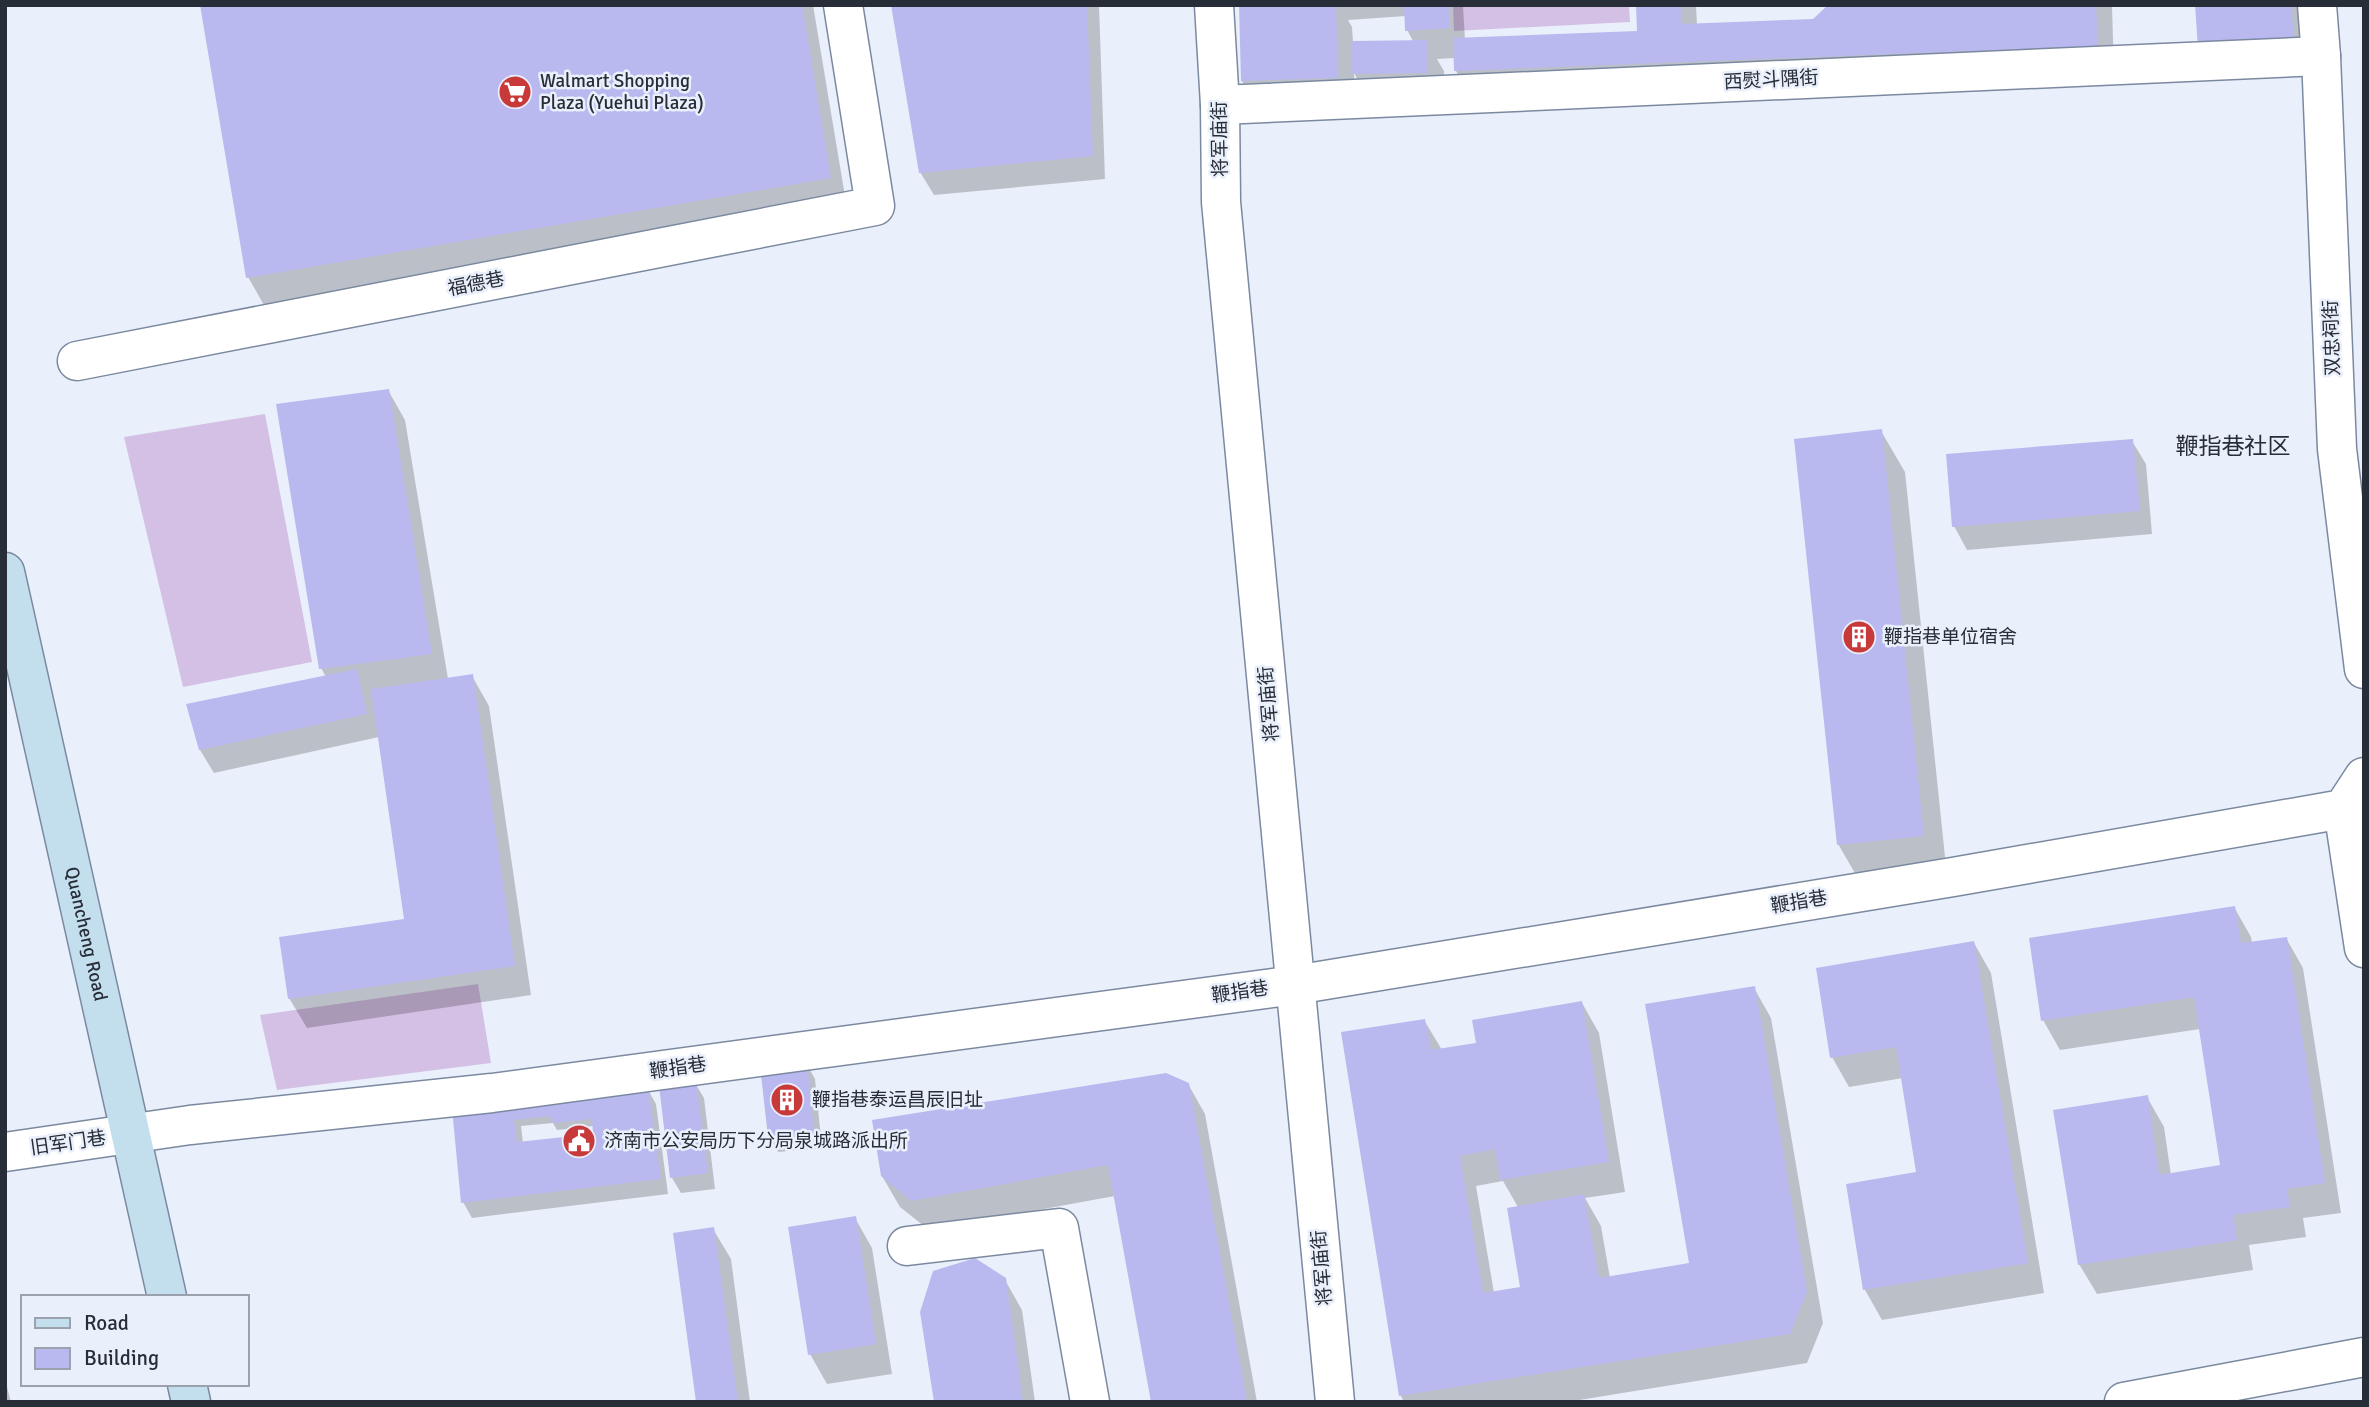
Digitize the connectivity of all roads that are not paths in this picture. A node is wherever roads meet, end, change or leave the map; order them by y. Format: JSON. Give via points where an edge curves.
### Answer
{"nodes":[{"id":1,"x":843,"y":5,"type":"edge"},
{"id":2,"x":1214,"y":5,"type":"edge"},
{"id":3,"x":2317,"y":5,"type":"edge"},
{"id":4,"x":2322,"y":56,"type":"junction"},
{"id":5,"x":1220,"y":105,"type":"junction"},
{"id":6,"x":77,"y":361,"type":"dead end"},
{"id":7,"x":2350,"y":446,"type":"edge"},
{"id":8,"x":5,"y":572,"type":"edge"},
{"id":9,"x":2364,"y":669,"type":"edge"},
{"id":10,"x":2364,"y":777,"type":"edge"},
{"id":11,"x":2343,"y":810,"type":"junction"},
{"id":12,"x":2364,"y":948,"type":"edge"},
{"id":13,"x":1295,"y":985,"type":"junction"},
{"id":14,"x":131,"y":1134,"type":"junction"},
{"id":15,"x":5,"y":1152,"type":"edge"},
{"id":16,"x":907,"y":1246,"type":"dead end"},
{"id":17,"x":167,"y":1295,"type":"edge"},
{"id":18,"x":2364,"y":1357,"type":"edge"},
{"id":19,"x":1090,"y":1402,"type":"edge"},
{"id":20,"x":1335,"y":1402,"type":"edge"},
{"id":21,"x":2124,"y":1402,"type":"edge"}],
"edges":[{"from":1,"to":6,"type":"street","name":"福德巷","via":[[875,206]]},
{"from":2,"to":5,"type":"street","name":"将军庙街"},
{"from":3,"to":4,"type":"street","name":"双忠祠街"},
{"from":4,"to":5,"type":"street","name":"西熨斗隅街"},
{"from":4,"to":7,"type":"street","name":"双忠祠街"},
{"from":5,"to":13,"type":"street","name":"将军庙街","via":[[1221,202]]},
{"from":7,"to":9,"type":"street","name":"双忠祠街"},
{"from":8,"to":14,"type":"main road","name":"Quancheng Road"},
{"from":10,"to":11,"type":"street"},
{"from":11,"to":12,"type":"street"},
{"from":11,"to":13,"type":"street","name":"鞭指巷"},
{"from":13,"to":14,"type":"street","name":"鞭指巷","via":[[492,1093]]},
{"from":13,"to":20,"type":"street","name":"将军庙街"},
{"from":14,"to":15,"type":"street","name":"旧军门巷"},
{"from":14,"to":17,"type":"main road","name":"Quancheng Road"},
{"from":16,"to":19,"type":"street","via":[[1059,1228]]},
{"from":18,"to":21,"type":"street"}]}
